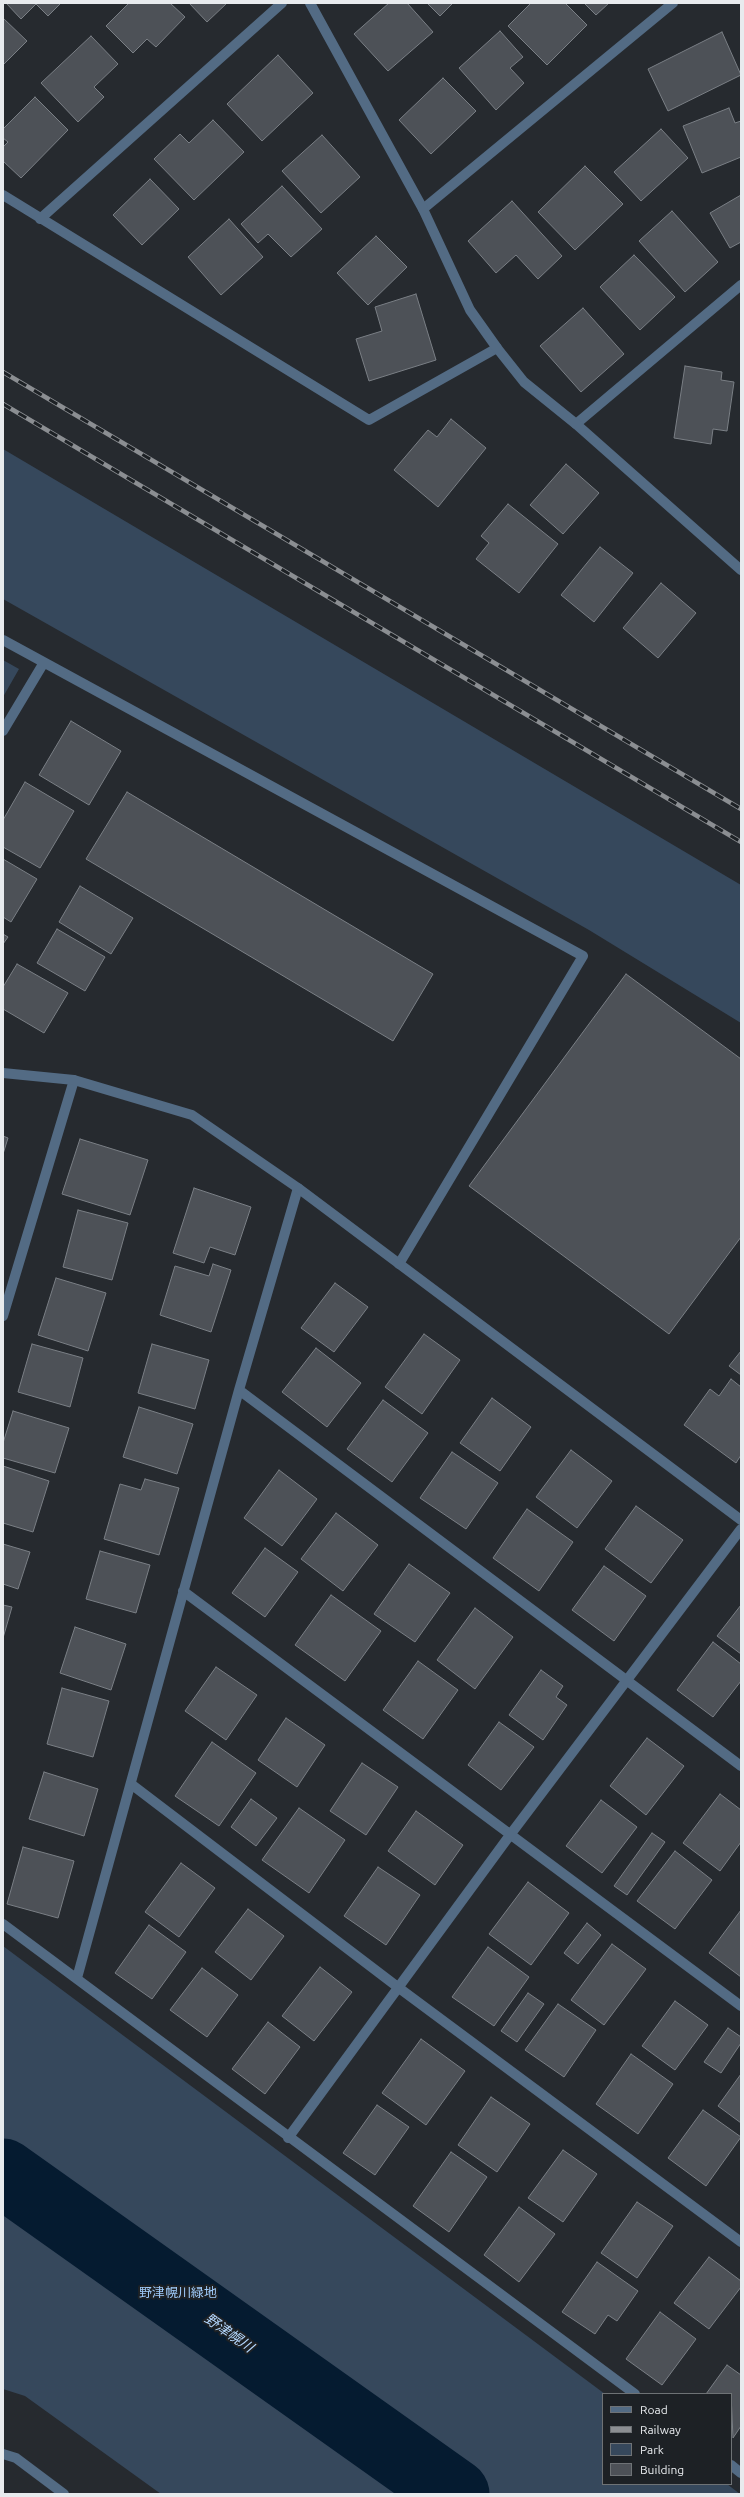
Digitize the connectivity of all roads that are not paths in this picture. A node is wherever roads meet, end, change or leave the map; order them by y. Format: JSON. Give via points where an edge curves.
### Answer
{"nodes":[{"id":1,"x":282,"y":3,"type":"edge"},
{"id":2,"x":310,"y":3,"type":"edge"},
{"id":3,"x":673,"y":3,"type":"edge"},
{"id":4,"x":3,"y":195,"type":"edge"},
{"id":5,"x":423,"y":209,"type":"junction"},
{"id":6,"x":40,"y":219,"type":"junction"},
{"id":7,"x":741,"y":286,"type":"edge"},
{"id":8,"x":496,"y":348,"type":"junction"},
{"id":9,"x":576,"y":424,"type":"junction"},
{"id":10,"x":741,"y":570,"type":"edge"},
{"id":11,"x":3,"y":640,"type":"edge"},
{"id":12,"x":43,"y":664,"type":"junction"},
{"id":13,"x":3,"y":731,"type":"edge"},
{"id":14,"x":3,"y":1073,"type":"edge"},
{"id":15,"x":74,"y":1080,"type":"junction"},
{"id":16,"x":298,"y":1188,"type":"junction"},
{"id":17,"x":399,"y":1264,"type":"junction"},
{"id":18,"x":3,"y":1316,"type":"edge"},
{"id":19,"x":239,"y":1390,"type":"junction"},
{"id":20,"x":741,"y":1520,"type":"edge"},
{"id":21,"x":741,"y":1529,"type":"edge"},
{"id":22,"x":184,"y":1591,"type":"junction"},
{"id":23,"x":628,"y":1681,"type":"junction"},
{"id":24,"x":741,"y":1766,"type":"edge"},
{"id":25,"x":131,"y":1784,"type":"junction"},
{"id":26,"x":510,"y":1835,"type":"junction"},
{"id":27,"x":3,"y":1924,"type":"edge"},
{"id":28,"x":77,"y":1978,"type":"junction"},
{"id":29,"x":399,"y":1988,"type":"junction"},
{"id":30,"x":741,"y":2006,"type":"edge"},
{"id":31,"x":288,"y":2138,"type":"junction"},
{"id":32,"x":741,"y":2242,"type":"edge"},
{"id":33,"x":634,"y":2393,"type":"edge"},
{"id":34,"x":3,"y":2454,"type":"edge"},
{"id":35,"x":732,"y":2466,"type":"edge"},
{"id":36,"x":741,"y":2472,"type":"edge"},
{"id":37,"x":64,"y":2494,"type":"edge"}],
"edges":[{"from":1,"to":6,"type":"street"},
{"from":2,"to":5,"type":"street"},
{"from":3,"to":5,"type":"street"},
{"from":4,"to":6,"type":"street"},
{"from":5,"to":8,"type":"street","via":[[470,310]]},
{"from":6,"to":8,"type":"street","via":[[369,420]]},
{"from":7,"to":9,"type":"street"},
{"from":8,"to":9,"type":"street","via":[[524,382]]},
{"from":9,"to":10,"type":"street"},
{"from":11,"to":12,"type":"street"},
{"from":12,"to":13,"type":"street"},
{"from":12,"to":17,"type":"street","via":[[583,956]]},
{"from":14,"to":15,"type":"street"},
{"from":15,"to":16,"type":"street","via":[[192,1115]]},
{"from":15,"to":18,"type":"street"},
{"from":16,"to":17,"type":"street"},
{"from":16,"to":19,"type":"street"},
{"from":17,"to":20,"type":"street"},
{"from":19,"to":22,"type":"street"},
{"from":19,"to":23,"type":"street"},
{"from":21,"to":23,"type":"street"},
{"from":22,"to":25,"type":"street"},
{"from":22,"to":26,"type":"street"},
{"from":23,"to":24,"type":"street"},
{"from":23,"to":26,"type":"street"},
{"from":25,"to":28,"type":"street"},
{"from":25,"to":29,"type":"street"},
{"from":26,"to":29,"type":"street"},
{"from":26,"to":30,"type":"street"},
{"from":27,"to":28,"type":"street"},
{"from":28,"to":31,"type":"street"},
{"from":29,"to":31,"type":"street"},
{"from":29,"to":32,"type":"street"},
{"from":31,"to":33,"type":"street"},
{"from":34,"to":37,"type":"street","via":[[16,2458]]},
{"from":35,"to":36,"type":"street"}]}
